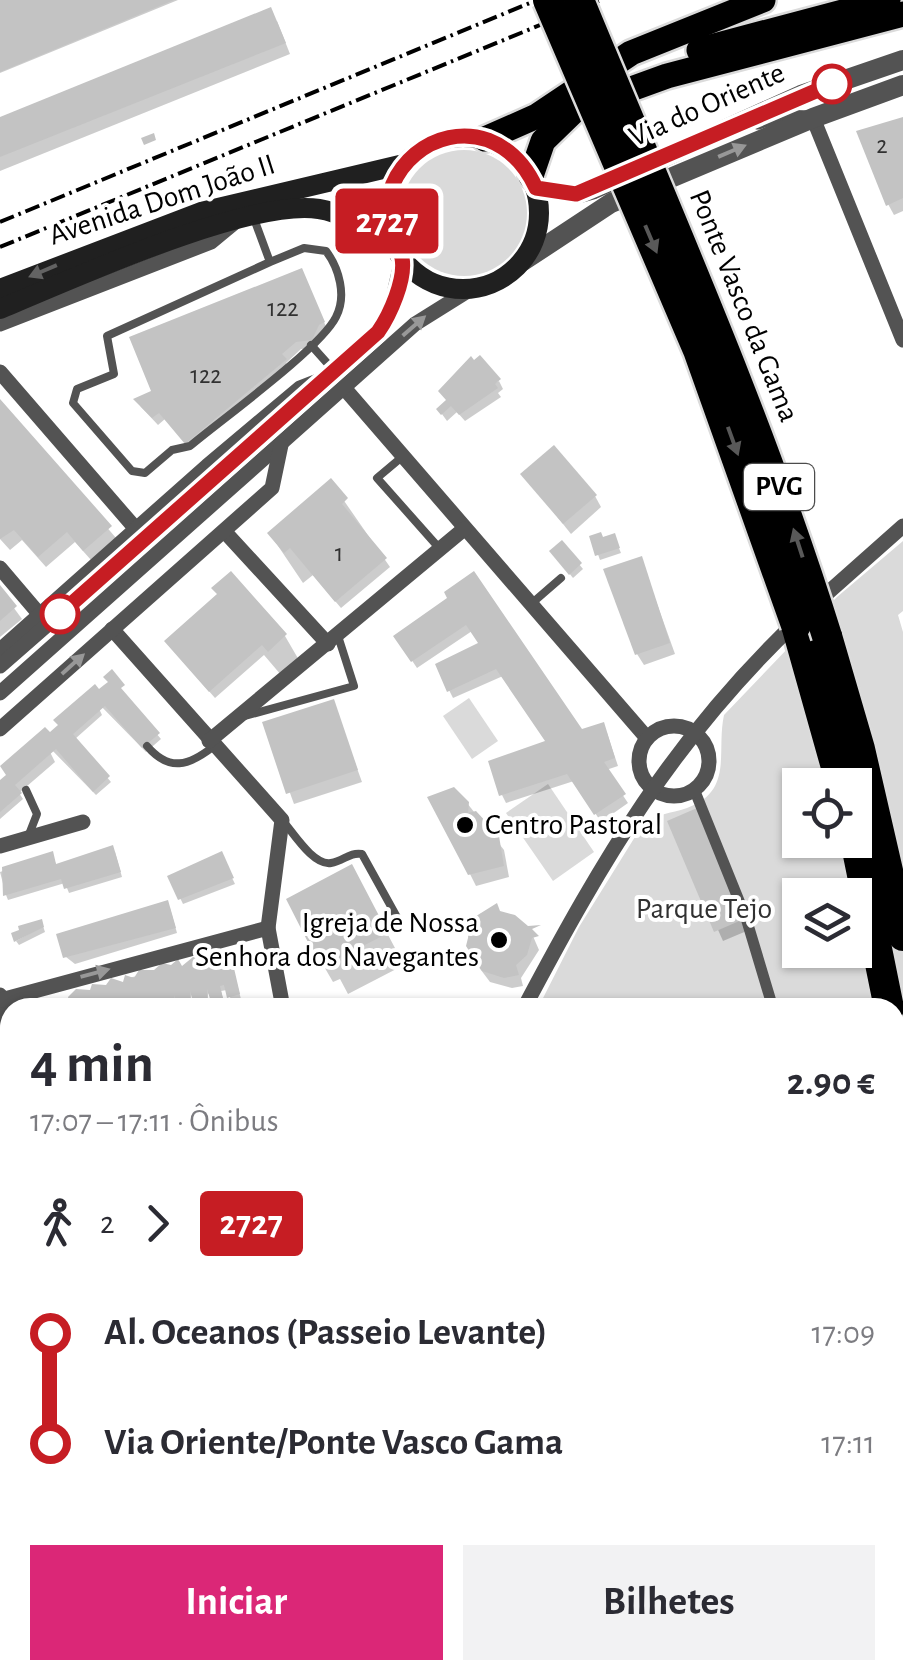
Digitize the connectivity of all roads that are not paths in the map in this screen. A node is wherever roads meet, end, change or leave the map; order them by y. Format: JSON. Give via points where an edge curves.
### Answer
{"nodes":[{"id":1,"x":548,"y":0,"type":"edge"},
{"id":2,"x":579,"y":0,"type":"edge"},
{"id":3,"x":764,"y":0,"type":"edge"},
{"id":4,"x":888,"y":0,"type":"edge"},
{"id":5,"x":903,"y":14,"type":"edge"},
{"id":6,"x":900,"y":61,"type":"edge"},
{"id":7,"x":903,"y":85,"type":"edge"},
{"id":8,"x":558,"y":102,"type":"junction"},
{"id":9,"x":813,"y":118,"type":"junction"},
{"id":10,"x":713,"y":135,"type":"junction"},
{"id":11,"x":485,"y":139,"type":"junction"},
{"id":12,"x":404,"y":164,"type":"junction"},
{"id":13,"x":533,"y":182,"type":"junction"},
{"id":14,"x":245,"y":218,"type":"junction"},
{"id":15,"x":398,"y":252,"type":"junction"},
{"id":16,"x":523,"y":261,"type":"junction"},
{"id":17,"x":270,"y":262,"type":"junction"},
{"id":18,"x":0,"y":289,"type":"edge"},
{"id":19,"x":472,"y":289,"type":"junction"},
{"id":20,"x":0,"y":309,"type":"edge"},
{"id":21,"x":0,"y":324,"type":"edge"},
{"id":22,"x":903,"y":340,"type":"edge"},
{"id":23,"x":311,"y":345,"type":"junction"},
{"id":24,"x":0,"y":372,"type":"edge"},
{"id":25,"x":336,"y":374,"type":"junction"},
{"id":26,"x":344,"y":389,"type":"junction"},
{"id":27,"x":282,"y":445,"type":"junction"},
{"id":28,"x":190,"y":446,"type":"junction"},
{"id":29,"x":402,"y":457,"type":"junction"},
{"id":30,"x":207,"y":466,"type":"junction"},
{"id":31,"x":903,"y":526,"type":"edge"},
{"id":32,"x":136,"y":529,"type":"junction"},
{"id":33,"x":464,"y":529,"type":"junction"},
{"id":34,"x":224,"y":532,"type":"junction"},
{"id":35,"x":440,"y":549,"type":"junction"},
{"id":36,"x":0,"y":568,"type":"edge"},
{"id":37,"x":561,"y":578,"type":"dead end"},
{"id":38,"x":530,"y":604,"type":"junction"},
{"id":39,"x":40,"y":615,"type":"junction"},
{"id":40,"x":112,"y":628,"type":"junction"},
{"id":41,"x":333,"y":640,"type":"junction"},
{"id":42,"x":0,"y":650,"type":"edge"},
{"id":43,"x":0,"y":666,"type":"edge"},
{"id":44,"x":0,"y":692,"type":"edge"},
{"id":45,"x":235,"y":718,"type":"junction"},
{"id":46,"x":0,"y":729,"type":"edge"},
{"id":47,"x":694,"y":732,"type":"junction"},
{"id":48,"x":647,"y":738,"type":"junction"},
{"id":49,"x":212,"y":743,"type":"junction"},
{"id":50,"x":147,"y":746,"type":"dead end"},
{"id":51,"x":836,"y":768,"type":"edge"},
{"id":52,"x":651,"y":788,"type":"junction"},
{"id":53,"x":694,"y":789,"type":"junction"},
{"id":54,"x":26,"y":790,"type":"dead end"},
{"id":55,"x":282,"y":820,"type":"junction"},
{"id":56,"x":83,"y":822,"type":"dead end"},
{"id":57,"x":28,"y":838,"type":"junction"},
{"id":58,"x":0,"y":846,"type":"edge"},
{"id":59,"x":859,"y":858,"type":"edge"},
{"id":60,"x":398,"y":919,"type":"dead end"},
{"id":61,"x":268,"y":928,"type":"junction"},
{"id":62,"x":903,"y":936,"type":"edge"},
{"id":63,"x":1,"y":998,"type":"edge"},
{"id":64,"x":280,"y":998,"type":"edge"},
{"id":65,"x":529,"y":998,"type":"edge"},
{"id":66,"x":769,"y":998,"type":"edge"},
{"id":67,"x":887,"y":998,"type":"edge"}],
"edges":[{"from":1,"to":51,"type":"highway","name":"Ponte Vasco da Gama","number":"PVG","one_way":true,"bridge":true,"via":[[736,449]]},
{"from":62,"to":2,"type":"highway","name":"Ponte Vasco da Gama","number":"PVG","one_way":true,"bridge":true,"via":[[860,750],[788,511],[724,340]]},
{"from":3,"to":8,"type":"highway","via":[[631,53]]},
{"from":4,"to":8,"type":"highway","via":[[660,60]]},
{"from":5,"to":13,"type":"highway","via":[[595,101],[548,134],[534,157]]},
{"from":6,"to":9,"type":"street","via":[[834,94]]},
{"from":6,"to":10,"type":"street","name":"Via do Oriente","via":[[801,94]]},
{"from":7,"to":9,"type":"street","name":"Via do Oriente"},
{"from":8,"to":11,"type":"highway"},
{"from":9,"to":10,"type":"street","via":[[774,117]]},
{"from":16,"to":9,"type":"street","name":"Via do Oriente","one_way":true,"via":[[610,204]]},
{"from":9,"to":22,"type":"street"},
{"from":10,"to":13,"type":"street","name":"Via do Oriente","via":[[585,192]]},
{"from":11,"to":12,"type":"main road","via":[[441,139]]},
{"from":11,"to":13,"type":"main road","via":[[504,147]]},
{"from":12,"to":15,"type":"main road","via":[[387,204]]},
{"from":12,"to":18,"type":"main road","name":"Avenida Dom João II","one_way":true,"via":[[200,212]]},
{"from":13,"to":16,"type":"main road","via":[[540,214]]},
{"from":14,"to":15,"type":"main road","name":"Avenida Dom João II","via":[[324,210]]},
{"from":14,"to":17,"type":"lane"},
{"from":14,"to":20,"type":"main road","name":"Avenida Dom João II"},
{"from":14,"to":21,"type":"street","via":[[211,242]]},
{"from":15,"to":19,"type":"main road","via":[[421,277],[445,288]]},
{"from":15,"to":25,"type":"street","via":[[384,323]]},
{"from":16,"to":19,"type":"main road","via":[[491,285]]},
{"from":17,"to":23,"type":"lane","via":[[304,248],[326,251],[332,259],[342,300]]},
{"from":17,"to":28,"type":"lane","via":[[107,336],[114,374],[72,396],[132,471],[144,472],[172,450]]},
{"from":26,"to":19,"type":"street","one_way":true,"via":[[424,317]]},
{"from":23,"to":25,"type":"lane"},
{"from":23,"to":28,"type":"lane"},
{"from":24,"to":32,"type":"street"},
{"from":25,"to":30,"type":"street","via":[[300,388]]},
{"from":25,"to":43,"type":"street"},
{"from":26,"to":27,"type":"street"},
{"from":26,"to":29,"type":"street"},
{"from":27,"to":34,"type":"street","via":[[272,488]]},
{"from":27,"to":44,"type":"street"},
{"from":28,"to":30,"type":"lane"},
{"from":29,"to":33,"type":"street"},
{"from":29,"to":35,"type":"lane","via":[[377,478]]},
{"from":30,"to":32,"type":"street"},
{"from":31,"to":47,"type":"street","via":[[774,643]]},
{"from":32,"to":39,"type":"street"},
{"from":33,"to":35,"type":"street"},
{"from":33,"to":38,"type":"street"},
{"from":34,"to":40,"type":"street"},
{"from":34,"to":41,"type":"street"},
{"from":35,"to":41,"type":"street"},
{"from":36,"to":39,"type":"street"},
{"from":37,"to":38,"type":"lane"},
{"from":38,"to":48,"type":"street"},
{"from":39,"to":42,"type":"street"},
{"from":46,"to":40,"type":"street","one_way":true},
{"from":40,"to":49,"type":"street"},
{"from":41,"to":45,"type":"street"},
{"from":41,"to":45,"type":"lane","via":[[354,686]]},
{"from":45,"to":49,"type":"street"},
{"from":47,"to":48,"type":"street","via":[[671,726]]},
{"from":47,"to":52,"type":"street"},
{"from":47,"to":53,"type":"street","via":[[708,758]]},
{"from":48,"to":52,"type":"street","via":[[639,761]]},
{"from":49,"to":50,"type":"lane","via":[[197,760],[179,765],[164,764]]},
{"from":49,"to":55,"type":"street"},
{"from":52,"to":53,"type":"street","via":[[670,795]]},
{"from":52,"to":65,"type":"street","via":[[589,882]]},
{"from":53,"to":66,"type":"street","via":[[746,918]]},
{"from":54,"to":57,"type":"lane","via":[[37,814]]},
{"from":55,"to":60,"type":"lane","via":[[320,862],[362,854]]},
{"from":55,"to":61,"type":"street"},
{"from":56,"to":57,"type":"street"},
{"from":57,"to":58,"type":"street"},
{"from":59,"to":67,"type":"highway"},
{"from":63,"to":61,"type":"street","one_way":true},
{"from":61,"to":64,"type":"street"}]}
